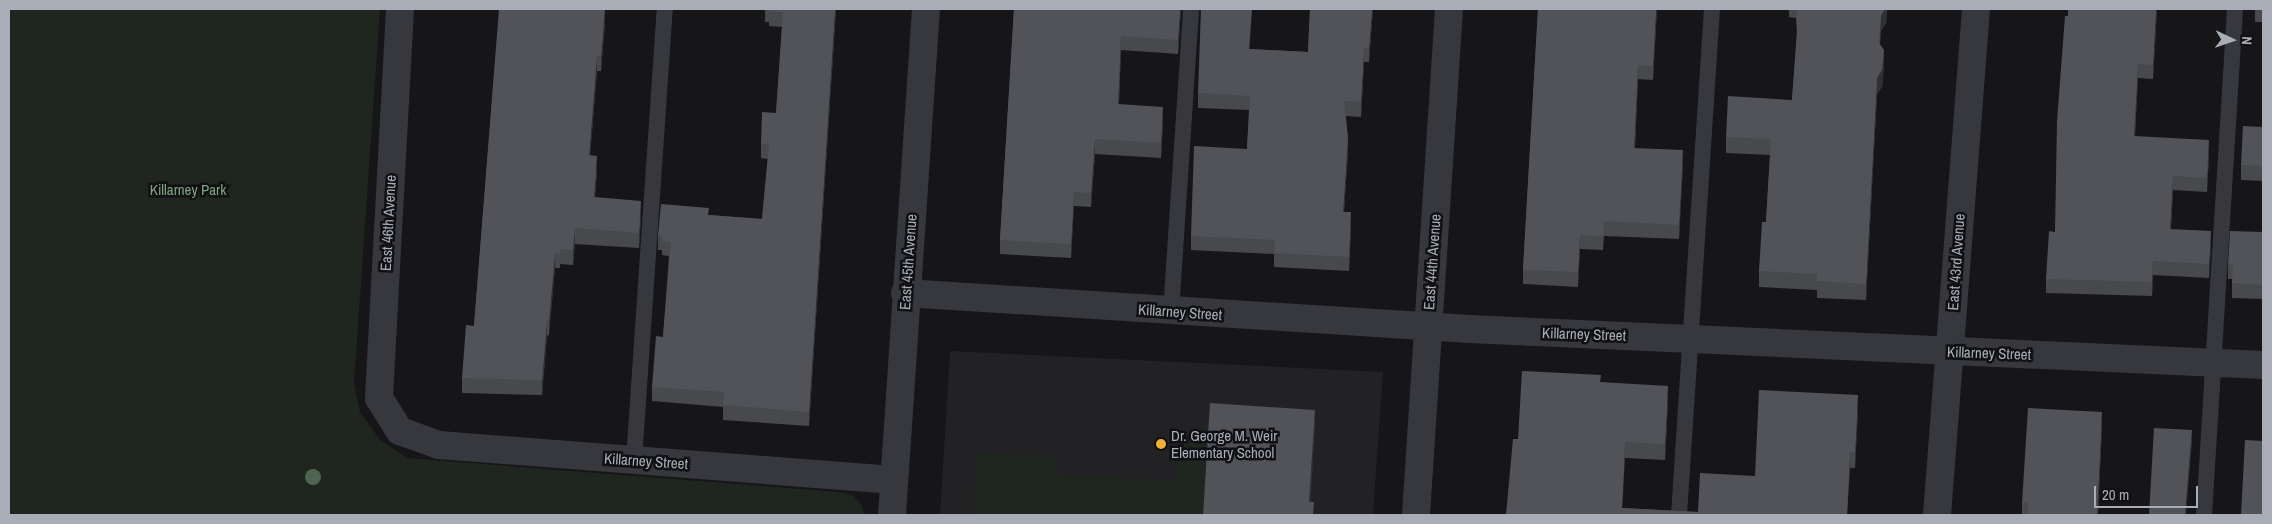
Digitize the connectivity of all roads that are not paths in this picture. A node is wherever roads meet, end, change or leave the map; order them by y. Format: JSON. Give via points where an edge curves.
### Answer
{"nodes":[{"id":1,"x":400,"y":9,"type":"edge"},
{"id":2,"x":664,"y":9,"type":"edge"},
{"id":3,"x":926,"y":9,"type":"edge"},
{"id":4,"x":1190,"y":9,"type":"edge"},
{"id":5,"x":1449,"y":9,"type":"edge"},
{"id":6,"x":1712,"y":9,"type":"edge"},
{"id":7,"x":1976,"y":9,"type":"edge"},
{"id":8,"x":2235,"y":9,"type":"edge"},
{"id":9,"x":905,"y":293,"type":"junction"},
{"id":10,"x":1171,"y":312,"type":"junction"},
{"id":11,"x":1427,"y":326,"type":"junction"},
{"id":12,"x":1690,"y":338,"type":"junction"},
{"id":13,"x":1949,"y":351,"type":"junction"},
{"id":14,"x":2212,"y":362,"type":"junction"},
{"id":15,"x":2263,"y":365,"type":"edge"},
{"id":16,"x":400,"y":431,"type":"joint"},
{"id":17,"x":634,"y":460,"type":"junction"},
{"id":18,"x":894,"y":480,"type":"junction"},
{"id":19,"x":892,"y":515,"type":"edge"},
{"id":20,"x":1416,"y":515,"type":"edge"},
{"id":21,"x":1680,"y":515,"type":"edge"},
{"id":22,"x":1937,"y":515,"type":"edge"},
{"id":23,"x":2204,"y":515,"type":"edge"}],
"edges":[{"from":1,"to":16,"type":"street","name":"East 46th Avenue","via":[[379,398]]},
{"from":2,"to":17,"type":"lane"},
{"from":3,"to":9,"type":"street","name":"East 45th Avenue"},
{"from":4,"to":10,"type":"lane"},
{"from":5,"to":11,"type":"street","name":"East 44th Avenue"},
{"from":6,"to":12,"type":"lane"},
{"from":7,"to":13,"type":"street","name":"East 43rd Avenue"},
{"from":8,"to":14,"type":"lane"},
{"from":9,"to":10,"type":"street","name":"Killarney Street"},
{"from":9,"to":18,"type":"street","name":"East 45th Avenue"},
{"from":10,"to":11,"type":"street","name":"Killarney Street"},
{"from":11,"to":12,"type":"street","name":"Killarney Street"},
{"from":11,"to":20,"type":"street","name":"East 44th Avenue"},
{"from":12,"to":13,"type":"street","name":"Killarney Street"},
{"from":12,"to":21,"type":"lane"},
{"from":13,"to":14,"type":"street","name":"Killarney Street"},
{"from":13,"to":22,"type":"street","name":"East 43rd Avenue"},
{"from":14,"to":15,"type":"street","name":"Killarney Street"},
{"from":14,"to":23,"type":"lane"},
{"from":16,"to":17,"type":"street","name":"Killarney Street","via":[[438,445]]},
{"from":17,"to":18,"type":"street","name":"Killarney Street"},
{"from":18,"to":19,"type":"street","name":"East 45th Avenue"}]}
